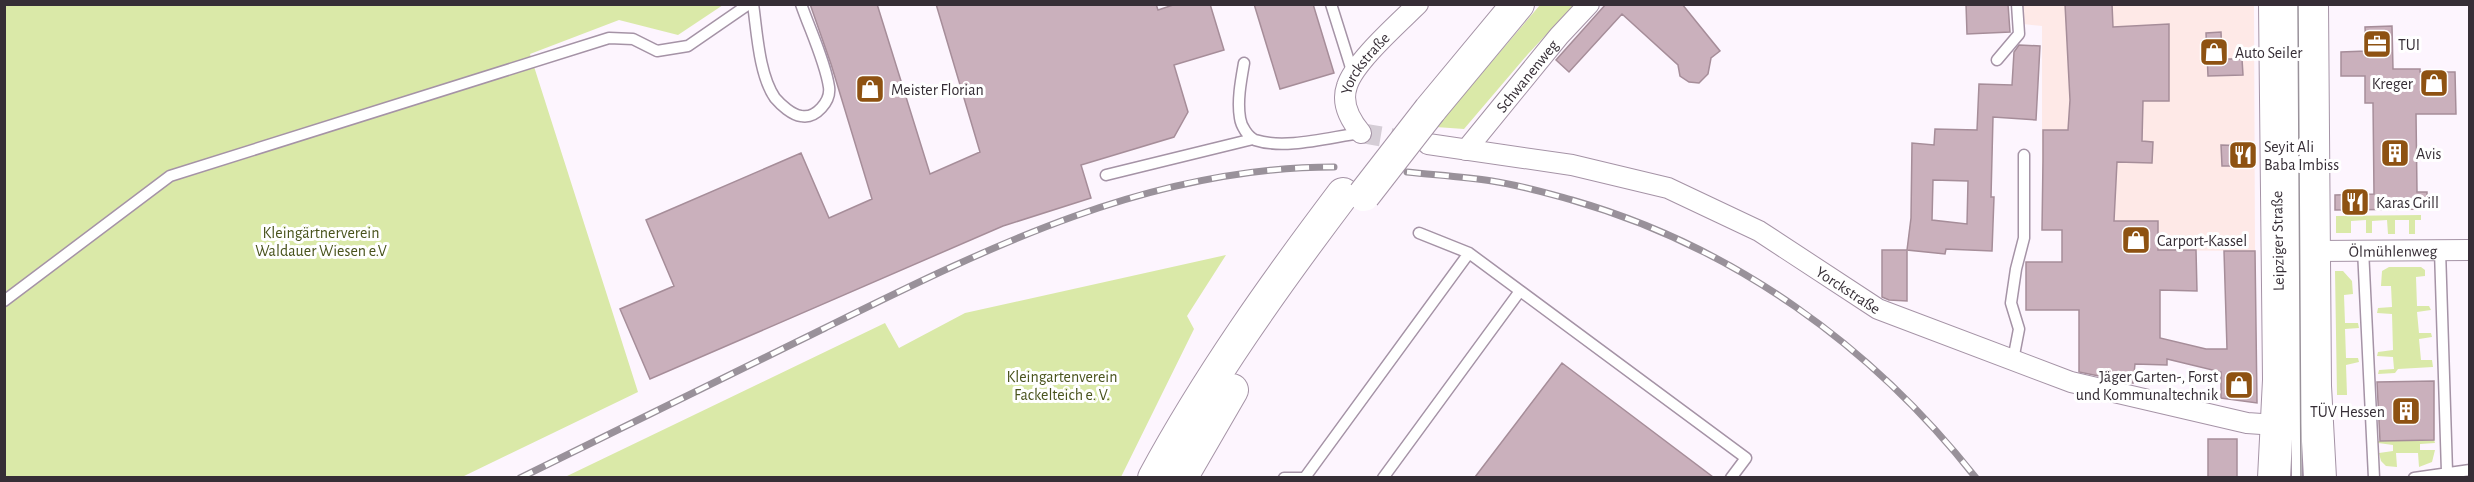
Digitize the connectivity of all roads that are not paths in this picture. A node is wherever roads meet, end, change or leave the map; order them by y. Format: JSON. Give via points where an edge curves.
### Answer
{"nodes":[{"id":1,"x":751,"y":4,"type":"edge"},
{"id":2,"x":801,"y":4,"type":"edge"},
{"id":3,"x":1331,"y":4,"type":"edge"},
{"id":4,"x":1418,"y":4,"type":"edge"},
{"id":5,"x":1494,"y":4,"type":"edge"},
{"id":6,"x":1518,"y":4,"type":"edge"},
{"id":7,"x":1589,"y":4,"type":"edge"},
{"id":8,"x":2017,"y":4,"type":"edge"},
{"id":9,"x":2275,"y":4,"type":"edge"},
{"id":10,"x":2294,"y":4,"type":"edge"},
{"id":11,"x":2312,"y":4,"type":"edge"},
{"id":12,"x":1997,"y":60,"type":"dead end"},
{"id":13,"x":1244,"y":63,"type":"dead end"},
{"id":14,"x":1353,"y":74,"type":"junction"},
{"id":15,"x":1419,"y":110,"type":"junction"},
{"id":16,"x":1361,"y":133,"type":"joint"},
{"id":17,"x":1253,"y":140,"type":"junction"},
{"id":18,"x":1428,"y":144,"type":"tunnel mouth"},
{"id":19,"x":1466,"y":150,"type":"junction"},
{"id":20,"x":2024,"y":155,"type":"dead end"},
{"id":21,"x":1106,"y":175,"type":"dead end"},
{"id":22,"x":1354,"y":195,"type":"junction"},
{"id":23,"x":1419,"y":233,"type":"dead end"},
{"id":24,"x":2363,"y":249,"type":"junction"},
{"id":25,"x":2440,"y":250,"type":"junction"},
{"id":26,"x":2469,"y":250,"type":"edge"},
{"id":27,"x":2315,"y":251,"type":"junction"},
{"id":28,"x":1469,"y":253,"type":"junction"},
{"id":29,"x":1520,"y":291,"type":"junction"},
{"id":30,"x":4,"y":301,"type":"edge"},
{"id":31,"x":2013,"y":360,"type":"junction"},
{"id":32,"x":2287,"y":425,"type":"junction"},
{"id":33,"x":2469,"y":470,"type":"edge"},
{"id":34,"x":2447,"y":472,"type":"junction"},
{"id":35,"x":1154,"y":477,"type":"edge"},
{"id":36,"x":1181,"y":477,"type":"edge"},
{"id":37,"x":1284,"y":477,"type":"edge"},
{"id":38,"x":1306,"y":477,"type":"edge"},
{"id":39,"x":1383,"y":477,"type":"edge"},
{"id":40,"x":1731,"y":477,"type":"edge"},
{"id":41,"x":2274,"y":477,"type":"edge"},
{"id":42,"x":2297,"y":477,"type":"edge"},
{"id":43,"x":2320,"y":477,"type":"edge"},
{"id":44,"x":2374,"y":477,"type":"edge"},
{"id":45,"x":2414,"y":477,"type":"edge"}],
"edges":[{"from":1,"to":2,"type":"lane","via":[[768,82],[776,98],[801,117],[813,115],[822,107],[829,89]]},
{"from":1,"to":30,"type":"lane","via":[[688,46],[657,51],[633,39],[609,38],[170,176]]},
{"from":3,"to":14,"type":"lane"},
{"from":4,"to":14,"type":"street","name":"Yorckstraße"},
{"from":5,"to":15,"type":"main road"},
{"from":6,"to":15,"type":"main road"},
{"from":7,"to":19,"type":"street","name":"Schwanenweg"},
{"from":8,"to":12,"type":"lane","via":[[2019,34]]},
{"from":9,"to":32,"type":"main road","name":"Leipziger Straße","via":[[2279,380]]},
{"from":10,"to":32,"type":"lane"},
{"from":11,"to":27,"type":"main road"},
{"from":13,"to":17,"type":"lane","via":[[1240,118]]},
{"from":14,"to":16,"type":"street","name":"Yorckstraße","via":[[1345,100],[1350,120]]},
{"from":15,"to":22,"type":"main road","bridge":true},
{"from":16,"to":17,"type":"lane","via":[[1280,144]]},
{"from":17,"to":21,"type":"lane"},
{"from":18,"to":19,"type":"street","name":"Yorckstraße"},
{"from":19,"to":31,"type":"street","name":"Yorckstraße","via":[[1572,165],[1668,188],[1759,231],[1878,309]]},
{"from":20,"to":31,"type":"lane","via":[[2024,238],[2011,303],[2019,329]]},
{"from":22,"to":35,"type":"main road","via":[[1293,260]]},
{"from":22,"to":36,"type":"main road"},
{"from":23,"to":28,"type":"lane"},
{"from":24,"to":25,"type":"street","name":"Ölmühlenweg"},
{"from":24,"to":27,"type":"street","name":"Ölmühlenweg"},
{"from":24,"to":44,"type":"lane"},
{"from":25,"to":26,"type":"street","name":"Ölmühlenweg"},
{"from":25,"to":34,"type":"lane"},
{"from":27,"to":43,"type":"main road"},
{"from":28,"to":29,"type":"lane"},
{"from":28,"to":38,"type":"lane"},
{"from":29,"to":39,"type":"lane"},
{"from":29,"to":40,"type":"lane","via":[[1746,458]]},
{"from":31,"to":32,"type":"street","name":"Yorckstraße","via":[[2071,382],[2247,423]]},
{"from":32,"to":41,"type":"main road","name":"Leipziger Straße"},
{"from":32,"to":42,"type":"lane"},
{"from":33,"to":34,"type":"lane"},
{"from":34,"to":45,"type":"lane"},
{"from":37,"to":38,"type":"lane"}]}
